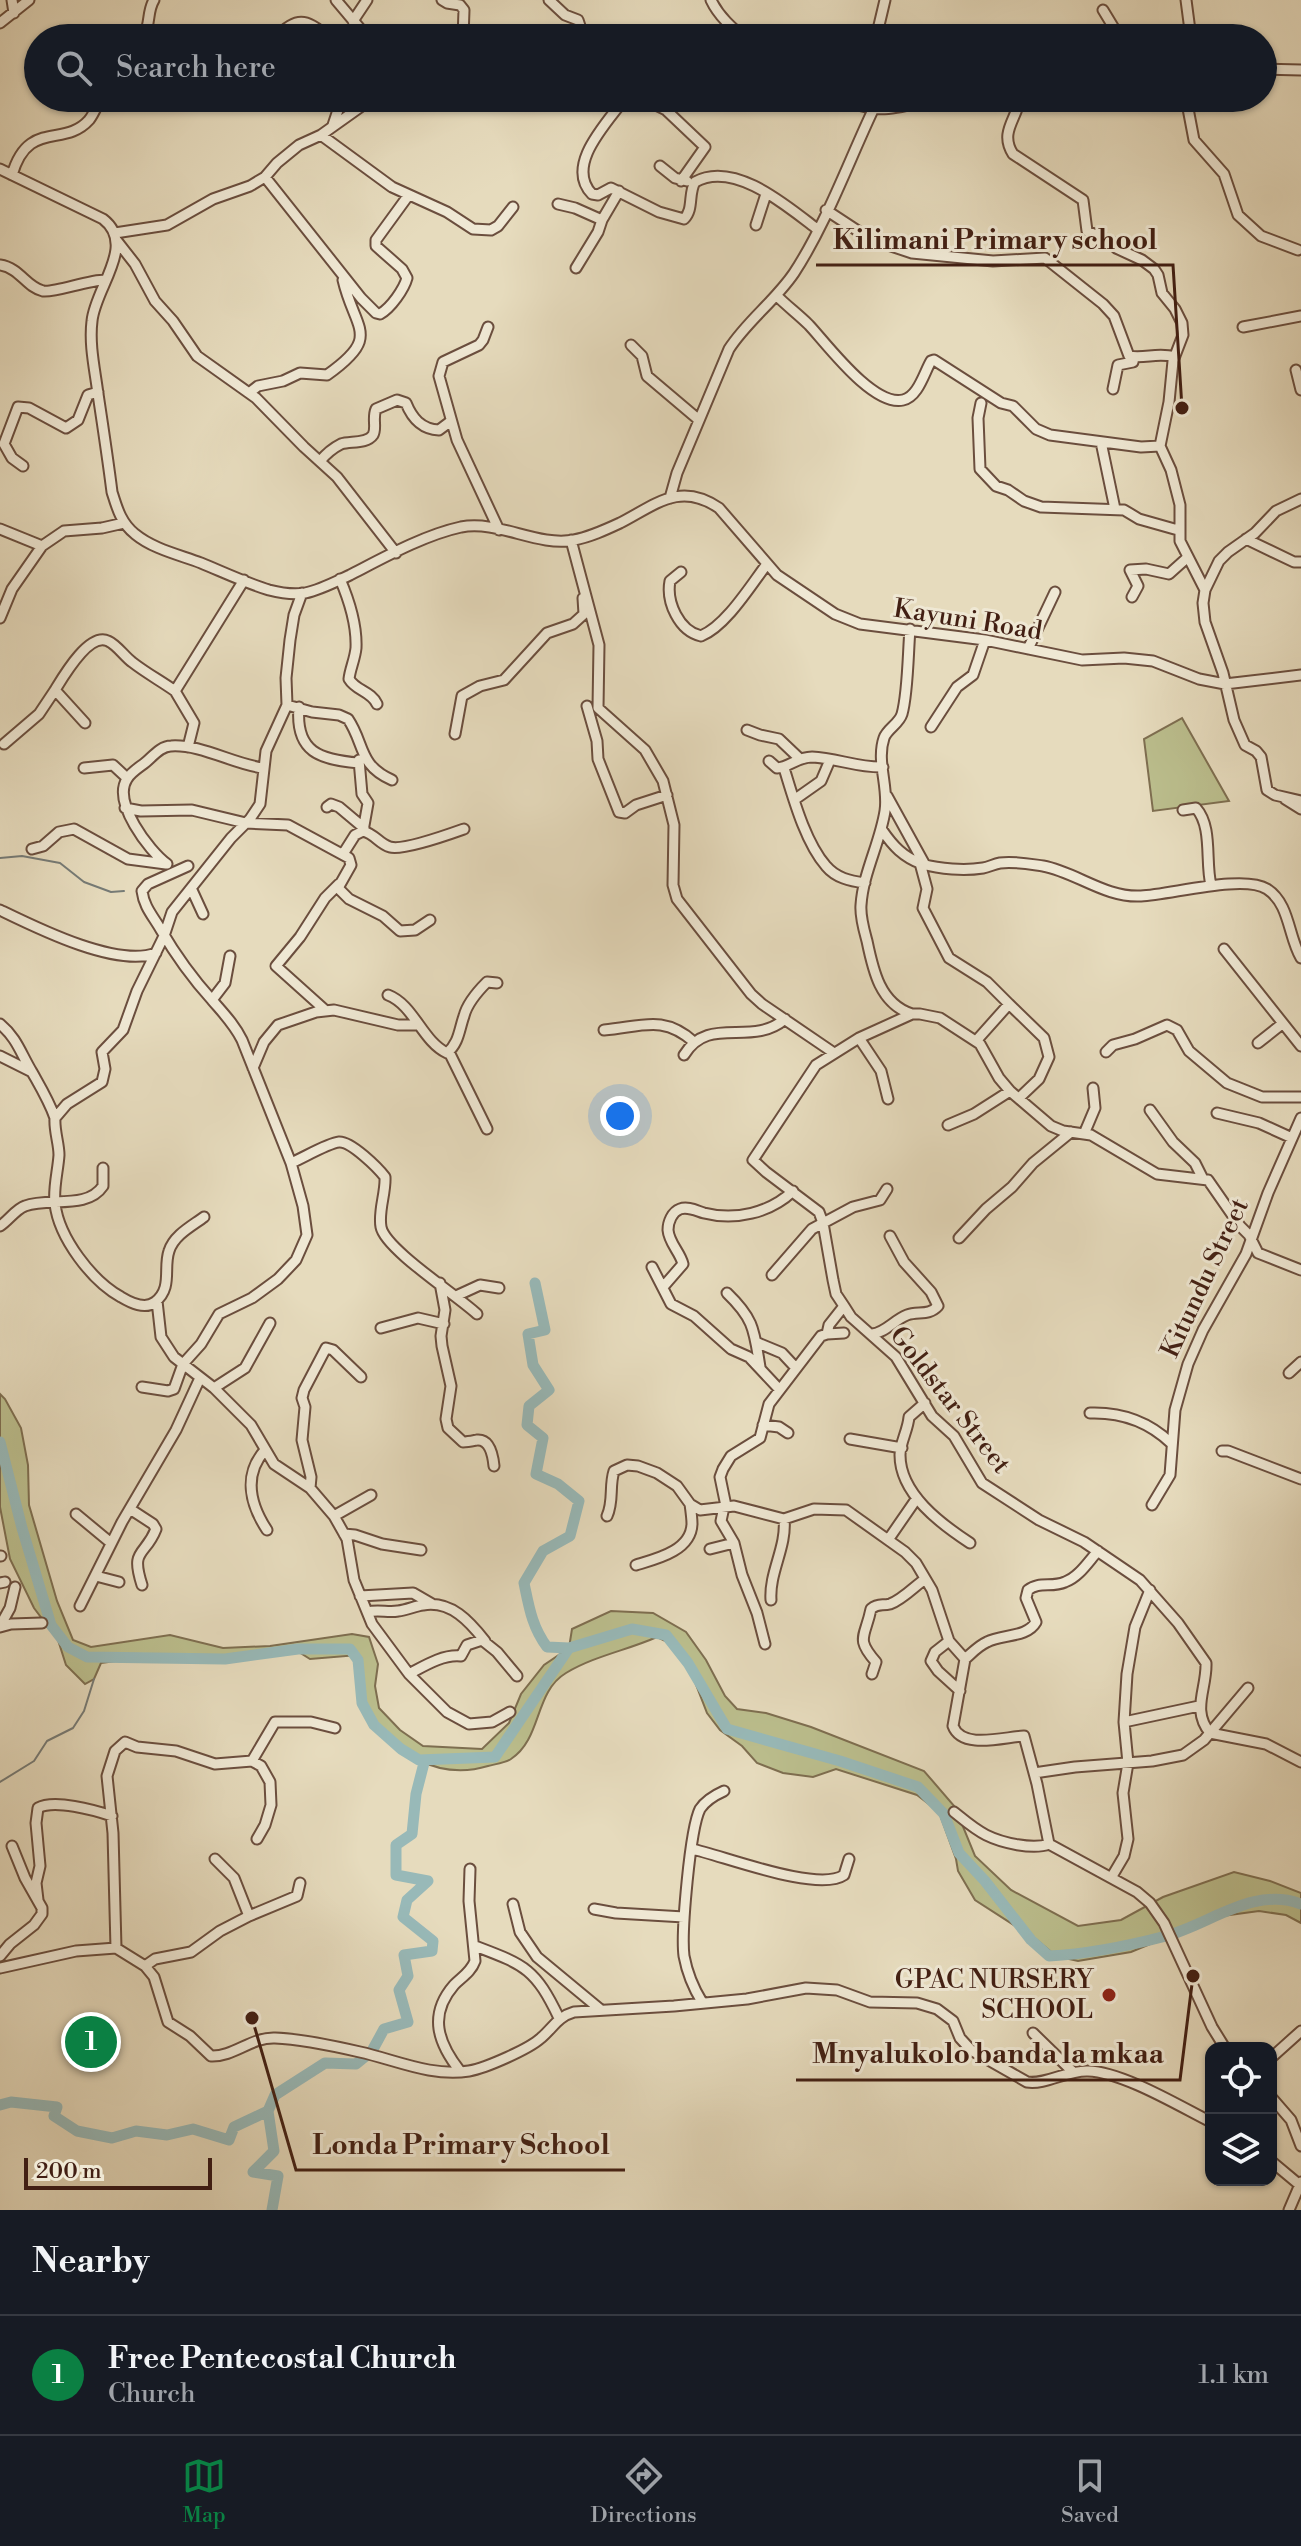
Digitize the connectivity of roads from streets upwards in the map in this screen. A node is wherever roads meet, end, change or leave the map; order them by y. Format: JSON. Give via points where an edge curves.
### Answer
{"nodes":[{"id":1,"x":12,"y":0,"type":"edge"},
{"id":2,"x":29,"y":0,"type":"edge"},
{"id":3,"x":154,"y":0,"type":"edge"},
{"id":4,"x":336,"y":0,"type":"edge"},
{"id":5,"x":367,"y":0,"type":"edge"},
{"id":6,"x":442,"y":0,"type":"edge"},
{"id":7,"x":549,"y":0,"type":"edge"},
{"id":8,"x":711,"y":0,"type":"edge"},
{"id":9,"x":885,"y":0,"type":"edge"},
{"id":10,"x":1186,"y":0,"type":"edge"},
{"id":11,"x":1103,"y":10,"type":"dead end"},
{"id":12,"x":14,"y":13,"type":"junction"},
{"id":13,"x":353,"y":21,"type":"junction"},
{"id":14,"x":0,"y":23,"type":"edge"},
{"id":15,"x":148,"y":24,"type":"edge"},
{"id":16,"x":356,"y":24,"type":"edge"},
{"id":17,"x":464,"y":24,"type":"edge"},
{"id":18,"x":579,"y":24,"type":"edge"},
{"id":19,"x":731,"y":24,"type":"edge"},
{"id":20,"x":879,"y":24,"type":"edge"},
{"id":21,"x":1112,"y":24,"type":"edge"},
{"id":22,"x":1189,"y":24,"type":"edge"},
{"id":23,"x":1277,"y":69,"type":"edge"},
{"id":24,"x":1301,"y":70,"type":"edge"},
{"id":25,"x":93,"y":112,"type":"edge"},
{"id":26,"x":337,"y":112,"type":"edge"},
{"id":27,"x":352,"y":112,"type":"edge"},
{"id":28,"x":615,"y":112,"type":"edge"},
{"id":29,"x":668,"y":112,"type":"edge"},
{"id":30,"x":872,"y":112,"type":"edge"},
{"id":31,"x":1016,"y":112,"type":"edge"},
{"id":32,"x":1189,"y":112,"type":"edge"},
{"id":33,"x":333,"y":125,"type":"junction"},
{"id":34,"x":321,"y":135,"type":"junction"},
{"id":35,"x":660,"y":166,"type":"dead end"},
{"id":36,"x":0,"y":169,"type":"edge"},
{"id":37,"x":12,"y":175,"type":"junction"},
{"id":38,"x":265,"y":177,"type":"junction"},
{"id":39,"x":681,"y":181,"type":"junction"},
{"id":40,"x":695,"y":182,"type":"junction"},
{"id":41,"x":619,"y":191,"type":"junction"},
{"id":42,"x":766,"y":194,"type":"junction"},
{"id":43,"x":408,"y":196,"type":"junction"},
{"id":44,"x":558,"y":204,"type":"dead end"},
{"id":45,"x":513,"y":207,"type":"dead end"},
{"id":46,"x":826,"y":210,"type":"junction"},
{"id":47,"x":602,"y":220,"type":"junction"},
{"id":48,"x":756,"y":225,"type":"dead end"},
{"id":49,"x":817,"y":229,"type":"junction"},
{"id":50,"x":116,"y":237,"type":"junction"},
{"id":51,"x":1298,"y":250,"type":"dead end"},
{"id":52,"x":0,"y":265,"type":"edge"},
{"id":53,"x":576,"y":268,"type":"dead end"},
{"id":54,"x":343,"y":276,"type":"junction"},
{"id":55,"x":105,"y":280,"type":"junction"},
{"id":56,"x":777,"y":296,"type":"junction"},
{"id":57,"x":1301,"y":316,"type":"edge"},
{"id":58,"x":488,"y":327,"type":"dead end"},
{"id":59,"x":1243,"y":327,"type":"dead end"},
{"id":60,"x":631,"y":345,"type":"dead end"},
{"id":61,"x":1134,"y":357,"type":"junction"},
{"id":62,"x":1174,"y":357,"type":"junction"},
{"id":63,"x":1296,"y":370,"type":"dead end"},
{"id":64,"x":1113,"y":389,"type":"dead end"},
{"id":65,"x":1301,"y":390,"type":"edge"},
{"id":66,"x":98,"y":392,"type":"junction"},
{"id":67,"x":249,"y":393,"type":"junction"},
{"id":68,"x":981,"y":403,"type":"dead end"},
{"id":69,"x":699,"y":420,"type":"junction"},
{"id":70,"x":451,"y":421,"type":"junction"},
{"id":71,"x":1101,"y":442,"type":"junction"},
{"id":72,"x":1160,"y":446,"type":"junction"},
{"id":73,"x":320,"y":461,"type":"junction"},
{"id":74,"x":23,"y":466,"type":"dead end"},
{"id":75,"x":670,"y":498,"type":"junction"},
{"id":76,"x":1301,"y":499,"type":"edge"},
{"id":77,"x":1115,"y":509,"type":"junction"},
{"id":78,"x":124,"y":523,"type":"junction"},
{"id":79,"x":0,"y":529,"type":"edge"},
{"id":80,"x":499,"y":530,"type":"junction"},
{"id":81,"x":1178,"y":530,"type":"junction"},
{"id":82,"x":1246,"y":539,"type":"junction"},
{"id":83,"x":571,"y":540,"type":"junction"},
{"id":84,"x":42,"y":546,"type":"junction"},
{"id":85,"x":396,"y":553,"type":"junction"},
{"id":86,"x":1188,"y":557,"type":"junction"},
{"id":87,"x":1301,"y":562,"type":"edge"},
{"id":88,"x":767,"y":564,"type":"junction"},
{"id":89,"x":681,"y":572,"type":"dead end"},
{"id":90,"x":340,"y":579,"type":"junction"},
{"id":91,"x":244,"y":580,"type":"junction"},
{"id":92,"x":584,"y":587,"type":"junction"},
{"id":93,"x":1205,"y":590,"type":"junction"},
{"id":94,"x":1055,"y":592,"type":"dead end"},
{"id":95,"x":302,"y":593,"type":"junction"},
{"id":96,"x":1132,"y":597,"type":"dead end"},
{"id":97,"x":0,"y":618,"type":"edge"},
{"id":98,"x":910,"y":629,"type":"junction"},
{"id":99,"x":985,"y":640,"type":"junction"},
{"id":100,"x":1028,"y":649,"type":"junction"},
{"id":101,"x":1301,"y":675,"type":"edge"},
{"id":102,"x":1225,"y":684,"type":"junction"},
{"id":103,"x":55,"y":690,"type":"junction"},
{"id":104,"x":175,"y":691,"type":"junction"},
{"id":105,"x":377,"y":704,"type":"dead end"},
{"id":106,"x":287,"y":705,"type":"junction"},
{"id":107,"x":587,"y":706,"type":"dead end"},
{"id":108,"x":299,"y":707,"type":"junction"},
{"id":109,"x":85,"y":723,"type":"dead end"},
{"id":110,"x":931,"y":727,"type":"dead end"},
{"id":111,"x":747,"y":730,"type":"dead end"},
{"id":112,"x":455,"y":734,"type":"dead end"},
{"id":113,"x":357,"y":741,"type":"junction"},
{"id":114,"x":4,"y":744,"type":"dead end"},
{"id":115,"x":188,"y":747,"type":"junction"},
{"id":116,"x":799,"y":758,"type":"junction"},
{"id":117,"x":830,"y":760,"type":"junction"},
{"id":118,"x":769,"y":761,"type":"dead end"},
{"id":119,"x":359,"y":763,"type":"junction"},
{"id":120,"x":883,"y":767,"type":"junction"},
{"id":121,"x":84,"y":768,"type":"dead end"},
{"id":122,"x":263,"y":768,"type":"junction"},
{"id":123,"x":784,"y":768,"type":"junction"},
{"id":124,"x":127,"y":778,"type":"junction"},
{"id":125,"x":392,"y":780,"type":"dead end"},
{"id":126,"x":667,"y":795,"type":"junction"},
{"id":127,"x":887,"y":796,"type":"junction"},
{"id":128,"x":1283,"y":797,"type":"junction"},
{"id":129,"x":794,"y":800,"type":"junction"},
{"id":130,"x":1301,"y":801,"type":"edge"},
{"id":131,"x":327,"y":807,"type":"dead end"},
{"id":132,"x":125,"y":808,"type":"junction"},
{"id":133,"x":1301,"y":809,"type":"edge"},
{"id":134,"x":1183,"y":810,"type":"dead end"},
{"id":135,"x":246,"y":823,"type":"junction"},
{"id":136,"x":464,"y":829,"type":"dead end"},
{"id":137,"x":364,"y":830,"type":"junction"},
{"id":138,"x":882,"y":830,"type":"junction"},
{"id":139,"x":32,"y":849,"type":"dead end"},
{"id":140,"x":343,"y":854,"type":"junction"},
{"id":141,"x":167,"y":864,"type":"junction"},
{"id":142,"x":923,"y":864,"type":"junction"},
{"id":143,"x":188,"y":866,"type":"junction"},
{"id":144,"x":209,"y":867,"type":"junction"},
{"id":145,"x":865,"y":883,"type":"junction"},
{"id":146,"x":339,"y":884,"type":"junction"},
{"id":147,"x":1211,"y":885,"type":"junction"},
{"id":148,"x":192,"y":890,"type":"junction"},
{"id":149,"x":0,"y":910,"type":"edge"},
{"id":150,"x":203,"y":914,"type":"dead end"},
{"id":151,"x":430,"y":920,"type":"dead end"},
{"id":152,"x":164,"y":936,"type":"junction"},
{"id":153,"x":1224,"y":949,"type":"dead end"},
{"id":154,"x":156,"y":953,"type":"junction"},
{"id":155,"x":230,"y":956,"type":"dead end"},
{"id":156,"x":1301,"y":958,"type":"edge"},
{"id":157,"x":497,"y":983,"type":"dead end"},
{"id":158,"x":388,"y":995,"type":"dead end"},
{"id":159,"x":212,"y":1000,"type":"junction"},
{"id":160,"x":1009,"y":1004,"type":"junction"},
{"id":161,"x":325,"y":1010,"type":"junction"},
{"id":162,"x":912,"y":1014,"type":"junction"},
{"id":163,"x":785,"y":1019,"type":"junction"},
{"id":164,"x":0,"y":1024,"type":"edge"},
{"id":165,"x":1282,"y":1024,"type":"junction"},
{"id":166,"x":417,"y":1025,"type":"junction"},
{"id":167,"x":604,"y":1030,"type":"dead end"},
{"id":168,"x":859,"y":1038,"type":"junction"},
{"id":169,"x":976,"y":1041,"type":"junction"},
{"id":170,"x":694,"y":1042,"type":"junction"},
{"id":171,"x":1258,"y":1043,"type":"dead end"},
{"id":172,"x":1301,"y":1046,"type":"edge"},
{"id":173,"x":449,"y":1052,"type":"junction"},
{"id":174,"x":1106,"y":1052,"type":"dead end"},
{"id":175,"x":834,"y":1053,"type":"junction"},
{"id":176,"x":684,"y":1055,"type":"dead end"},
{"id":177,"x":0,"y":1056,"type":"edge"},
{"id":178,"x":253,"y":1068,"type":"junction"},
{"id":179,"x":32,"y":1072,"type":"junction"},
{"id":180,"x":1093,"y":1088,"type":"dead end"},
{"id":181,"x":1010,"y":1091,"type":"junction"},
{"id":182,"x":1301,"y":1097,"type":"edge"},
{"id":183,"x":1019,"y":1098,"type":"junction"},
{"id":184,"x":888,"y":1099,"type":"dead end"},
{"id":185,"x":1150,"y":1110,"type":"dead end"},
{"id":186,"x":1217,"y":1113,"type":"dead end"},
{"id":187,"x":55,"y":1118,"type":"junction"},
{"id":188,"x":1301,"y":1118,"type":"edge"},
{"id":189,"x":948,"y":1125,"type":"dead end"},
{"id":190,"x":487,"y":1129,"type":"dead end"},
{"id":191,"x":1071,"y":1132,"type":"junction"},
{"id":192,"x":1084,"y":1134,"type":"junction"},
{"id":193,"x":1292,"y":1138,"type":"junction"},
{"id":194,"x":291,"y":1163,"type":"junction"},
{"id":195,"x":103,"y":1168,"type":"dead end"},
{"id":196,"x":1203,"y":1179,"type":"junction"},
{"id":197,"x":887,"y":1189,"type":"dead end"},
{"id":198,"x":793,"y":1191,"type":"junction"},
{"id":199,"x":54,"y":1201,"type":"junction"},
{"id":200,"x":204,"y":1217,"type":"dead end"},
{"id":201,"x":823,"y":1223,"type":"junction"},
{"id":202,"x":0,"y":1226,"type":"edge"},
{"id":203,"x":890,"y":1236,"type":"dead end"},
{"id":204,"x":959,"y":1238,"type":"dead end"},
{"id":205,"x":1251,"y":1242,"type":"junction"},
{"id":206,"x":652,"y":1267,"type":"dead end"},
{"id":207,"x":1301,"y":1270,"type":"edge"},
{"id":208,"x":772,"y":1275,"type":"dead end"},
{"id":209,"x":440,"y":1283,"type":"junction"},
{"id":210,"x":663,"y":1287,"type":"junction"},
{"id":211,"x":499,"y":1288,"type":"dead end"},
{"id":212,"x":727,"y":1293,"type":"dead end"},
{"id":213,"x":456,"y":1296,"type":"junction"},
{"id":214,"x":157,"y":1301,"type":"junction"},
{"id":215,"x":844,"y":1306,"type":"junction"},
{"id":216,"x":477,"y":1314,"type":"dead end"},
{"id":217,"x":270,"y":1323,"type":"dead end"},
{"id":218,"x":444,"y":1324,"type":"junction"},
{"id":219,"x":381,"y":1328,"type":"dead end"},
{"id":220,"x":844,"y":1333,"type":"dead end"},
{"id":221,"x":827,"y":1334,"type":"junction"},
{"id":222,"x":872,"y":1334,"type":"junction"},
{"id":223,"x":758,"y":1343,"type":"junction"},
{"id":224,"x":1301,"y":1362,"type":"edge"},
{"id":225,"x":183,"y":1364,"type":"junction"},
{"id":226,"x":796,"y":1368,"type":"junction"},
{"id":227,"x":760,"y":1369,"type":"junction"},
{"id":228,"x":1289,"y":1373,"type":"dead end"},
{"id":229,"x":361,"y":1377,"type":"dead end"},
{"id":230,"x":200,"y":1378,"type":"junction"},
{"id":231,"x":142,"y":1387,"type":"dead end"},
{"id":232,"x":214,"y":1388,"type":"junction"},
{"id":233,"x":779,"y":1389,"type":"junction"},
{"id":234,"x":925,"y":1403,"type":"junction"},
{"id":235,"x":1090,"y":1413,"type":"dead end"},
{"id":236,"x":763,"y":1425,"type":"junction"},
{"id":237,"x":788,"y":1433,"type":"dead end"},
{"id":238,"x":850,"y":1439,"type":"dead end"},
{"id":239,"x":1171,"y":1443,"type":"junction"},
{"id":240,"x":902,"y":1448,"type":"junction"},
{"id":241,"x":265,"y":1450,"type":"junction"},
{"id":242,"x":1222,"y":1451,"type":"dead end"},
{"id":243,"x":494,"y":1466,"type":"dead end"},
{"id":244,"x":1301,"y":1479,"type":"edge"},
{"id":245,"x":310,"y":1488,"type":"junction"},
{"id":246,"x":371,"y":1495,"type":"dead end"},
{"id":247,"x":917,"y":1498,"type":"junction"},
{"id":248,"x":690,"y":1504,"type":"junction"},
{"id":249,"x":1152,"y":1505,"type":"dead end"},
{"id":250,"x":725,"y":1507,"type":"junction"},
{"id":251,"x":130,"y":1509,"type":"junction"},
{"id":252,"x":76,"y":1514,"type":"dead end"},
{"id":253,"x":334,"y":1516,"type":"junction"},
{"id":254,"x":607,"y":1516,"type":"dead end"},
{"id":255,"x":784,"y":1519,"type":"junction"},
{"id":256,"x":267,"y":1530,"type":"dead end"},
{"id":257,"x":344,"y":1534,"type":"junction"},
{"id":258,"x":888,"y":1540,"type":"junction"},
{"id":259,"x":111,"y":1543,"type":"junction"},
{"id":260,"x":734,"y":1543,"type":"junction"},
{"id":261,"x":970,"y":1543,"type":"dead end"},
{"id":262,"x":710,"y":1549,"type":"dead end"},
{"id":263,"x":421,"y":1550,"type":"dead end"},
{"id":264,"x":1098,"y":1551,"type":"junction"},
{"id":265,"x":636,"y":1565,"type":"dead end"},
{"id":266,"x":96,"y":1576,"type":"junction"},
{"id":267,"x":925,"y":1579,"type":"junction"},
{"id":268,"x":119,"y":1582,"type":"dead end"},
{"id":269,"x":7,"y":1584,"type":"edge"},
{"id":270,"x":142,"y":1585,"type":"dead end"},
{"id":271,"x":1150,"y":1590,"type":"junction"},
{"id":272,"x":360,"y":1596,"type":"junction"},
{"id":273,"x":771,"y":1600,"type":"dead end"},
{"id":274,"x":432,"y":1604,"type":"junction"},
{"id":275,"x":80,"y":1606,"type":"dead end"},
{"id":276,"x":367,"y":1612,"type":"junction"},
{"id":277,"x":42,"y":1623,"type":"dead end"},
{"id":278,"x":0,"y":1627,"type":"edge"},
{"id":279,"x":485,"y":1641,"type":"junction"},
{"id":280,"x":949,"y":1641,"type":"junction"},
{"id":281,"x":765,"y":1644,"type":"dead end"},
{"id":282,"x":965,"y":1659,"type":"junction"},
{"id":283,"x":409,"y":1674,"type":"junction"},
{"id":284,"x":872,"y":1674,"type":"dead end"},
{"id":285,"x":517,"y":1676,"type":"dead end"},
{"id":286,"x":1248,"y":1688,"type":"dead end"},
{"id":287,"x":960,"y":1691,"type":"junction"},
{"id":288,"x":1199,"y":1706,"type":"junction"},
{"id":289,"x":510,"y":1712,"type":"dead end"},
{"id":290,"x":1124,"y":1722,"type":"junction"},
{"id":291,"x":335,"y":1728,"type":"dead end"},
{"id":292,"x":1210,"y":1733,"type":"junction"},
{"id":293,"x":252,"y":1761,"type":"junction"},
{"id":294,"x":1301,"y":1762,"type":"edge"},
{"id":295,"x":1128,"y":1763,"type":"junction"},
{"id":296,"x":1034,"y":1773,"type":"junction"},
{"id":297,"x":724,"y":1791,"type":"dead end"},
{"id":298,"x":954,"y":1812,"type":"dead end"},
{"id":299,"x":112,"y":1816,"type":"junction"},
{"id":300,"x":257,"y":1839,"type":"dead end"},
{"id":301,"x":1049,"y":1844,"type":"junction"},
{"id":302,"x":12,"y":1846,"type":"dead end"},
{"id":303,"x":692,"y":1849,"type":"junction"},
{"id":304,"x":215,"y":1859,"type":"dead end"},
{"id":305,"x":849,"y":1859,"type":"dead end"},
{"id":306,"x":470,"y":1869,"type":"dead end"},
{"id":307,"x":1111,"y":1878,"type":"junction"},
{"id":308,"x":300,"y":1883,"type":"dead end"},
{"id":309,"x":38,"y":1900,"type":"junction"},
{"id":310,"x":513,"y":1904,"type":"dead end"},
{"id":311,"x":594,"y":1909,"type":"dead end"},
{"id":312,"x":249,"y":1916,"type":"junction"},
{"id":313,"x":684,"y":1917,"type":"junction"},
{"id":314,"x":475,"y":1946,"type":"junction"},
{"id":315,"x":116,"y":1948,"type":"junction"},
{"id":316,"x":1,"y":1954,"type":"edge"},
{"id":317,"x":145,"y":1966,"type":"junction"},
{"id":318,"x":0,"y":1968,"type":"edge"},
{"id":319,"x":702,"y":2002,"type":"junction"},
{"id":320,"x":601,"y":2010,"type":"junction"},
{"id":321,"x":559,"y":2018,"type":"junction"},
{"id":322,"x":1301,"y":2031,"type":"edge"},
{"id":323,"x":1033,"y":2033,"type":"dead end"},
{"id":324,"x":1221,"y":2042,"type":"edge"},
{"id":325,"x":1277,"y":2053,"type":"edge"},
{"id":326,"x":460,"y":2071,"type":"junction"},
{"id":327,"x":1072,"y":2071,"type":"junction"},
{"id":328,"x":1277,"y":2104,"type":"edge"},
{"id":329,"x":1205,"y":2119,"type":"edge"},
{"id":330,"x":1301,"y":2146,"type":"edge"},
{"id":331,"x":1277,"y":2166,"type":"edge"},
{"id":332,"x":1300,"y":2184,"type":"edge"},
{"id":333,"x":1289,"y":2210,"type":"edge"}],
"edges":[{"from":1,"to":12,"type":"street"},
{"from":2,"to":12,"type":"street"},
{"from":3,"to":15,"type":"street"},
{"from":4,"to":13,"type":"street"},
{"from":5,"to":13,"type":"street"},
{"from":6,"to":17,"type":"street","via":[[460,5]]},
{"from":7,"to":18,"type":"street"},
{"from":8,"to":19,"type":"street"},
{"from":9,"to":20,"type":"street"},
{"from":10,"to":22,"type":"street"},
{"from":11,"to":21,"type":"street"},
{"from":12,"to":14,"type":"street"},
{"from":13,"to":16,"type":"street"},
{"from":23,"to":24,"type":"street"},
{"from":25,"to":37,"type":"street","via":[[86,123],[36,139],[16,161]]},
{"from":26,"to":33,"type":"street"},
{"from":27,"to":33,"type":"street"},
{"from":28,"to":41,"type":"street","via":[[587,152],[582,172],[592,194],[609,188]]},
{"from":29,"to":39,"type":"street","via":[[705,147]]},
{"from":30,"to":46,"type":"street"},
{"from":31,"to":62,"type":"street","via":[[1007,131],[1013,154],[1083,200],[1085,229],[1091,235],[1112,242],[1158,275],[1162,293],[1182,323]]},
{"from":32,"to":51,"type":"street","via":[[1194,140],[1224,174],[1238,215],[1261,236]]},
{"from":33,"to":34,"type":"street"},
{"from":34,"to":38,"type":"street","via":[[299,145]]},
{"from":34,"to":43,"type":"street"},
{"from":35,"to":39,"type":"street"},
{"from":36,"to":37,"type":"street"},
{"from":37,"to":50,"type":"street","via":[[103,219]]},
{"from":38,"to":50,"type":"street","via":[[167,225]]},
{"from":38,"to":54,"type":"street"},
{"from":39,"to":40,"type":"street"},
{"from":40,"to":41,"type":"street","via":[[684,219]]},
{"from":40,"to":42,"type":"street","via":[[724,175]]},
{"from":41,"to":47,"type":"street"},
{"from":42,"to":48,"type":"street"},
{"from":42,"to":49,"type":"street"},
{"from":43,"to":45,"type":"street","via":[[484,231],[498,226]]},
{"from":43,"to":54,"type":"street","via":[[376,240],[376,246],[402,269],[407,278],[404,290],[380,314]]},
{"from":44,"to":47,"type":"street"},
{"from":46,"to":49,"type":"street"},
{"from":46,"to":61,"type":"street","via":[[861,233],[912,253],[993,261],[1045,258],[1108,309],[1127,353]]},
{"from":47,"to":53,"type":"street"},
{"from":49,"to":56,"type":"street"},
{"from":50,"to":55,"type":"street"},
{"from":50,"to":67,"type":"street","via":[[197,356]]},
{"from":52,"to":55,"type":"street","via":[[43,291]]},
{"from":54,"to":67,"type":"street","via":[[362,330],[350,359],[327,375],[300,373]]},
{"from":55,"to":66,"type":"street","via":[[92,319]]},
{"from":56,"to":69,"type":"street","via":[[729,349]]},
{"from":56,"to":71,"type":"street","via":[[843,366],[893,400],[909,397],[931,361],[937,360],[1013,406],[1036,429]]},
{"from":57,"to":59,"type":"street"},
{"from":58,"to":70,"type":"street","via":[[479,345],[441,365]]},
{"from":60,"to":69,"type":"street","via":[[642,356],[647,376]]},
{"from":61,"to":62,"type":"street"},
{"from":61,"to":64,"type":"street","via":[[1133,362],[1118,365]]},
{"from":62,"to":72,"type":"street"},
{"from":63,"to":65,"type":"street"},
{"from":66,"to":74,"type":"street","via":[[86,397],[78,420],[66,428],[18,407],[4,444]]},
{"from":66,"to":78,"type":"street","via":[[112,492]]},
{"from":67,"to":73,"type":"street"},
{"from":68,"to":77,"type":"street","via":[[980,464],[988,480],[1041,507]]},
{"from":69,"to":75,"type":"street"},
{"from":70,"to":73,"type":"street","via":[[439,430],[428,429],[397,400],[376,409],[373,436],[341,444]]},
{"from":70,"to":80,"type":"street"},
{"from":71,"to":72,"type":"street"},
{"from":71,"to":77,"type":"street"},
{"from":72,"to":81,"type":"street","via":[[1180,505]]},
{"from":73,"to":85,"type":"street"},
{"from":75,"to":83,"type":"street","via":[[601,532]]},
{"from":75,"to":88,"type":"street","name":"Kayuni Road","via":[[691,496],[719,508]]},
{"from":76,"to":82,"type":"street","via":[[1276,511]]},
{"from":77,"to":81,"type":"street"},
{"from":78,"to":84,"type":"street","via":[[64,531]]},
{"from":78,"to":91,"type":"street","via":[[151,544]]},
{"from":79,"to":84,"type":"street"},
{"from":80,"to":83,"type":"street"},
{"from":80,"to":85,"type":"street","via":[[459,528]]},
{"from":81,"to":86,"type":"street"},
{"from":82,"to":87,"type":"street"},
{"from":82,"to":93,"type":"street","via":[[1219,561]]},
{"from":83,"to":92,"type":"street"},
{"from":84,"to":97,"type":"street","via":[[12,589]]},
{"from":85,"to":90,"type":"street"},
{"from":86,"to":93,"type":"street"},
{"from":86,"to":96,"type":"street","via":[[1169,574],[1130,570],[1138,586]]},
{"from":88,"to":89,"type":"street","via":[[722,620],[701,636],[687,629],[672,604],[670,581]]},
{"from":88,"to":98,"type":"street","name":"Kayuni Road","via":[[846,619]]},
{"from":90,"to":95,"type":"street"},
{"from":90,"to":105,"type":"street","via":[[355,631],[349,679]]},
{"from":91,"to":95,"type":"street"},
{"from":91,"to":104,"type":"street"},
{"from":92,"to":112,"type":"street","via":[[584,614],[579,620],[547,633],[504,680],[462,696]]},
{"from":92,"to":126,"type":"street","via":[[599,645],[598,708],[645,750]]},
{"from":93,"to":102,"type":"street","via":[[1205,622]]},
{"from":94,"to":100,"type":"street"},
{"from":95,"to":106,"type":"street","via":[[290,640]]},
{"from":98,"to":99,"type":"street","name":"Kayuni Road"},
{"from":98,"to":120,"type":"street","via":[[902,715],[884,736]]},
{"from":99,"to":100,"type":"street","name":"Kayuni Road"},
{"from":99,"to":110,"type":"street","via":[[973,675],[957,687]]},
{"from":100,"to":102,"type":"street","name":"Kayuni Road","via":[[1082,660],[1153,661]]},
{"from":101,"to":102,"type":"street","name":"Kayuni Road"},
{"from":102,"to":128,"type":"street","via":[[1243,742],[1261,757],[1267,790]]},
{"from":103,"to":104,"type":"street","via":[[92,642],[104,639]]},
{"from":103,"to":109,"type":"street"},
{"from":103,"to":114,"type":"street","via":[[39,714]]},
{"from":104,"to":115,"type":"street","via":[[194,723]]},
{"from":106,"to":108,"type":"street"},
{"from":106,"to":122,"type":"street"},
{"from":107,"to":126,"type":"street","via":[[598,759],[619,812]]},
{"from":108,"to":113,"type":"street","via":[[344,717]]},
{"from":108,"to":119,"type":"street","via":[[302,741],[326,759]]},
{"from":111,"to":116,"type":"street","via":[[779,739]]},
{"from":113,"to":119,"type":"street"},
{"from":113,"to":125,"type":"street","via":[[375,769]]},
{"from":115,"to":122,"type":"street"},
{"from":115,"to":124,"type":"street","via":[[165,747]]},
{"from":116,"to":117,"type":"street"},
{"from":116,"to":123,"type":"street"},
{"from":117,"to":120,"type":"street"},
{"from":117,"to":129,"type":"street","via":[[821,781]]},
{"from":118,"to":123,"type":"street"},
{"from":119,"to":137,"type":"street","via":[[368,803]]},
{"from":120,"to":127,"type":"street"},
{"from":121,"to":124,"type":"street","via":[[113,765]]},
{"from":122,"to":135,"type":"street","via":[[260,804]]},
{"from":123,"to":129,"type":"street"},
{"from":124,"to":132,"type":"street"},
{"from":126,"to":163,"type":"street","via":[[674,825],[677,899],[751,994]]},
{"from":127,"to":138,"type":"street"},
{"from":127,"to":142,"type":"street"},
{"from":128,"to":130,"type":"street"},
{"from":128,"to":133,"type":"street"},
{"from":129,"to":145,"type":"street","via":[[826,866],[847,880]]},
{"from":131,"to":137,"type":"street","via":[[339,807]]},
{"from":132,"to":135,"type":"street","via":[[192,810]]},
{"from":132,"to":141,"type":"street","via":[[145,842]]},
{"from":134,"to":147,"type":"street","via":[[1196,808],[1201,813]]},
{"from":135,"to":140,"type":"street","via":[[288,825]]},
{"from":135,"to":144,"type":"street"},
{"from":136,"to":137,"type":"street","via":[[392,849]]},
{"from":137,"to":140,"type":"street"},
{"from":138,"to":142,"type":"street","via":[[895,849]]},
{"from":138,"to":145,"type":"street"},
{"from":139,"to":141,"type":"street","via":[[74,829],[128,859]]},
{"from":140,"to":146,"type":"street","via":[[351,865]]},
{"from":141,"to":143,"type":"street"},
{"from":142,"to":147,"type":"street","via":[[965,869],[1000,863],[1037,866],[1137,896]]},
{"from":142,"to":160,"type":"street","via":[[923,908],[949,958],[987,982]]},
{"from":143,"to":144,"type":"street"},
{"from":143,"to":152,"type":"street","via":[[142,891]]},
{"from":144,"to":148,"type":"street"},
{"from":145,"to":162,"type":"street","via":[[861,908],[875,978],[901,1011]]},
{"from":146,"to":151,"type":"street","via":[[343,895],[400,931],[415,930]]},
{"from":146,"to":161,"type":"street","via":[[276,966]]},
{"from":147,"to":156,"type":"street","via":[[1258,885],[1270,892],[1285,912]]},
{"from":148,"to":150,"type":"street"},
{"from":148,"to":152,"type":"street","via":[[172,912]]},
{"from":149,"to":154,"type":"street","via":[[107,953]]},
{"from":152,"to":154,"type":"street"},
{"from":152,"to":159,"type":"street"},
{"from":153,"to":165,"type":"street"},
{"from":154,"to":187,"type":"street","via":[[123,1030],[102,1052],[102,1082]]},
{"from":155,"to":159,"type":"street","via":[[225,983]]},
{"from":157,"to":173,"type":"street","via":[[487,982],[477,992]]},
{"from":158,"to":166,"type":"street"},
{"from":159,"to":178,"type":"street","via":[[234,1024]]},
{"from":160,"to":169,"type":"street"},
{"from":160,"to":183,"type":"street","via":[[1044,1038],[1049,1057],[1039,1079]]},
{"from":161,"to":166,"type":"street"},
{"from":161,"to":178,"type":"street","via":[[278,1025]]},
{"from":162,"to":168,"type":"street"},
{"from":162,"to":169,"type":"street","via":[[940,1018]]},
{"from":163,"to":170,"type":"street","via":[[773,1028],[704,1034]]},
{"from":163,"to":175,"type":"street"},
{"from":164,"to":179,"type":"street","via":[[15,1037]]},
{"from":165,"to":171,"type":"street"},
{"from":165,"to":172,"type":"street"},
{"from":166,"to":173,"type":"street","via":[[439,1049]]},
{"from":167,"to":170,"type":"street","via":[[660,1024]]},
{"from":168,"to":175,"type":"street"},
{"from":168,"to":184,"type":"street","via":[[881,1071]]},
{"from":169,"to":181,"type":"street"},
{"from":170,"to":176,"type":"street"},
{"from":173,"to":190,"type":"street"},
{"from":174,"to":182,"type":"street","via":[[1167,1025],[1227,1083],[1262,1097]]},
{"from":175,"to":198,"type":"street","via":[[813,1068],[754,1157]]},
{"from":177,"to":179,"type":"street"},
{"from":178,"to":194,"type":"street"},
{"from":179,"to":187,"type":"street"},
{"from":180,"to":192,"type":"street","via":[[1095,1108]]},
{"from":181,"to":183,"type":"street"},
{"from":181,"to":189,"type":"street"},
{"from":183,"to":191,"type":"street","via":[[1051,1126]]},
{"from":185,"to":196,"type":"street"},
{"from":186,"to":193,"type":"street"},
{"from":187,"to":199,"type":"street","via":[[59,1155]]},
{"from":188,"to":193,"type":"street","name":"Kitundu Street"},
{"from":191,"to":192,"type":"street"},
{"from":191,"to":204,"type":"street"},
{"from":192,"to":196,"type":"street","via":[[1157,1174]]},
{"from":193,"to":205,"type":"street","name":"Kitundu Street"},
{"from":194,"to":209,"type":"street","via":[[338,1142],[373,1164],[385,1177],[382,1231]]},
{"from":194,"to":225,"type":"street","via":[[307,1225],[296,1260],[268,1288],[219,1314]]},
{"from":195,"to":199,"type":"street","via":[[99,1192]]},
{"from":196,"to":205,"type":"street","via":[[1212,1183]]},
{"from":197,"to":201,"type":"street","via":[[880,1200]]},
{"from":198,"to":201,"type":"street","via":[[819,1212]]},
{"from":198,"to":210,"type":"street","via":[[746,1215],[676,1211],[669,1234],[683,1264]]},
{"from":199,"to":202,"type":"street","via":[[22,1207]]},
{"from":199,"to":214,"type":"street","via":[[77,1255],[95,1279],[130,1302],[149,1306]]},
{"from":200,"to":214,"type":"street","via":[[170,1248],[167,1282]]},
{"from":201,"to":208,"type":"street"},
{"from":201,"to":215,"type":"street","name":"Goldstar Street","via":[[836,1294]]},
{"from":203,"to":222,"type":"street","via":[[938,1306]]},
{"from":205,"to":207,"type":"street","via":[[1258,1253]]},
{"from":205,"to":239,"type":"street","name":"Kitundu Street","via":[[1193,1350]]},
{"from":206,"to":210,"type":"street"},
{"from":209,"to":213,"type":"street"},
{"from":209,"to":218,"type":"street"},
{"from":210,"to":227,"type":"street","via":[[671,1304]]},
{"from":211,"to":213,"type":"street","via":[[480,1285]]},
{"from":212,"to":223,"type":"street","via":[[751,1322]]},
{"from":213,"to":216,"type":"street"},
{"from":214,"to":225,"type":"street","via":[[161,1337]]},
{"from":215,"to":221,"type":"street"},
{"from":215,"to":222,"type":"street","name":"Goldstar Street"},
{"from":217,"to":232,"type":"street","via":[[245,1368]]},
{"from":218,"to":219,"type":"street","via":[[418,1318]]},
{"from":218,"to":243,"type":"street","via":[[442,1346],[451,1386],[445,1411],[448,1428],[463,1442],[484,1441]]},
{"from":220,"to":221,"type":"street"},
{"from":221,"to":226,"type":"street"},
{"from":222,"to":234,"type":"street","name":"Goldstar Street","via":[[896,1357]]},
{"from":223,"to":226,"type":"street","via":[[782,1353]]},
{"from":223,"to":227,"type":"street"},
{"from":224,"to":228,"type":"street"},
{"from":225,"to":230,"type":"street"},
{"from":225,"to":231,"type":"street","via":[[174,1389]]},
{"from":226,"to":233,"type":"street"},
{"from":227,"to":233,"type":"street"},
{"from":229,"to":245,"type":"street","via":[[326,1348],[304,1390],[302,1440]]},
{"from":230,"to":232,"type":"street"},
{"from":230,"to":251,"type":"street"},
{"from":232,"to":241,"type":"street","via":[[251,1425]]},
{"from":233,"to":236,"type":"street"},
{"from":234,"to":240,"type":"street","via":[[909,1417]]},
{"from":234,"to":264,"type":"street","name":"Goldstar Street","via":[[954,1436],[982,1483]]},
{"from":235,"to":239,"type":"street","via":[[1129,1417]]},
{"from":236,"to":237,"type":"street"},
{"from":236,"to":250,"type":"street","via":[[760,1438],[731,1456],[723,1469]]},
{"from":238,"to":240,"type":"street"},
{"from":239,"to":249,"type":"street","name":"Kitundu Street","via":[[1170,1475]]},
{"from":240,"to":247,"type":"street","via":[[903,1469]]},
{"from":241,"to":245,"type":"street","via":[[274,1464]]},
{"from":241,"to":256,"type":"street","via":[[253,1468],[251,1486]]},
{"from":242,"to":244,"type":"street"},
{"from":245,"to":253,"type":"street"},
{"from":246,"to":253,"type":"street"},
{"from":247,"to":258,"type":"street"},
{"from":247,"to":261,"type":"street"},
{"from":248,"to":250,"type":"street","via":[[700,1510]]},
{"from":248,"to":254,"type":"street","via":[[668,1479],[627,1465],[614,1471]]},
{"from":248,"to":265,"type":"street","via":[[692,1528],[686,1540],[668,1555]]},
{"from":250,"to":255,"type":"street"},
{"from":250,"to":260,"type":"street","via":[[721,1521]]},
{"from":251,"to":259,"type":"street"},
{"from":251,"to":270,"type":"street","via":[[156,1529],[138,1555]]},
{"from":252,"to":259,"type":"street"},
{"from":253,"to":257,"type":"street"},
{"from":255,"to":258,"type":"street","via":[[814,1509],[846,1510]]},
{"from":255,"to":273,"type":"street"},
{"from":257,"to":263,"type":"street"},
{"from":257,"to":272,"type":"street"},
{"from":258,"to":267,"type":"street","via":[[916,1563]]},
{"from":259,"to":266,"type":"street"},
{"from":260,"to":262,"type":"street"},
{"from":260,"to":281,"type":"street"},
{"from":264,"to":271,"type":"street","name":"Goldstar Street"},
{"from":264,"to":282,"type":"street","via":[[1071,1579],[1028,1590],[1034,1627],[983,1643]]},
{"from":266,"to":268,"type":"street"},
{"from":266,"to":275,"type":"street"},
{"from":267,"to":280,"type":"street"},
{"from":267,"to":284,"type":"street","via":[[889,1604],[871,1609],[862,1642],[876,1662]]},
{"from":269,"to":278,"type":"street","via":[[10,1608]]},
{"from":271,"to":288,"type":"street","name":"Goldstar Street","via":[[1206,1663]]},
{"from":271,"to":290,"type":"street","via":[[1135,1627]]},
{"from":272,"to":274,"type":"street","via":[[413,1593]]},
{"from":272,"to":276,"type":"street"},
{"from":274,"to":276,"type":"street"},
{"from":274,"to":279,"type":"street","via":[[464,1617]]},
{"from":276,"to":283,"type":"street"},
{"from":277,"to":278,"type":"street"},
{"from":279,"to":283,"type":"street","via":[[471,1643],[461,1656]]},
{"from":279,"to":285,"type":"street"},
{"from":280,"to":282,"type":"street"},
{"from":280,"to":287,"type":"street","via":[[931,1661]]},
{"from":282,"to":287,"type":"street"},
{"from":283,"to":289,"type":"street","via":[[447,1712],[469,1724],[492,1722]]},
{"from":286,"to":292,"type":"street"},
{"from":287,"to":296,"type":"street","via":[[956,1734],[987,1740],[1024,1736]]},
{"from":288,"to":290,"type":"street"},
{"from":288,"to":292,"type":"street"},
{"from":290,"to":295,"type":"street"},
{"from":291,"to":293,"type":"street","via":[[275,1722]]},
{"from":292,"to":294,"type":"street","via":[[1273,1746]]},
{"from":292,"to":295,"type":"street","via":[[1183,1755]]},
{"from":293,"to":299,"type":"street","via":[[215,1764],[125,1742],[107,1771]]},
{"from":293,"to":300,"type":"street","via":[[264,1770],[271,1791],[269,1815]]},
{"from":295,"to":296,"type":"street"},
{"from":295,"to":307,"type":"street","via":[[1123,1793],[1127,1845]]},
{"from":296,"to":301,"type":"street"},
{"from":297,"to":303,"type":"street","via":[[699,1811]]},
{"from":298,"to":301,"type":"street","via":[[996,1839]]},
{"from":299,"to":309,"type":"street","via":[[74,1806],[38,1808]]},
{"from":299,"to":315,"type":"street"},
{"from":301,"to":307,"type":"street"},
{"from":302,"to":309,"type":"street"},
{"from":303,"to":305,"type":"street","via":[[823,1881],[844,1875]]},
{"from":303,"to":313,"type":"street"},
{"from":304,"to":312,"type":"street","via":[[234,1878]]},
{"from":306,"to":314,"type":"street"},
{"from":307,"to":324,"type":"street","via":[[1150,1903],[1164,1923]]},
{"from":308,"to":312,"type":"street","via":[[297,1896]]},
{"from":309,"to":316,"type":"street","via":[[40,1919]]},
{"from":310,"to":320,"type":"street","via":[[520,1932],[537,1957]]},
{"from":311,"to":313,"type":"street"},
{"from":312,"to":317,"type":"street","via":[[191,1952]]},
{"from":313,"to":319,"type":"street","via":[[685,1959]]},
{"from":314,"to":321,"type":"street","via":[[526,1968]]},
{"from":314,"to":326,"type":"street","via":[[473,1967],[442,2003],[439,2027],[441,2041]]},
{"from":315,"to":317,"type":"street"},
{"from":315,"to":318,"type":"street"},
{"from":317,"to":326,"type":"street","via":[[158,1985],[164,2017],[211,2056],[274,2038],[361,2052],[412,2067]]},
{"from":319,"to":320,"type":"street"},
{"from":319,"to":327,"type":"street","via":[[806,1988],[837,1990],[870,2002],[923,2004],[949,2017],[971,2050],[1020,2079],[1034,2083]]},
{"from":320,"to":321,"type":"street"},
{"from":321,"to":326,"type":"street","via":[[538,2041]]},
{"from":322,"to":325,"type":"street"},
{"from":323,"to":327,"type":"street"},
{"from":327,"to":329,"type":"street","via":[[1119,2078]]},
{"from":328,"to":330,"type":"street","via":[[1291,2120]]},
{"from":331,"to":332,"type":"street"},
{"from":332,"to":333,"type":"street"}]}
